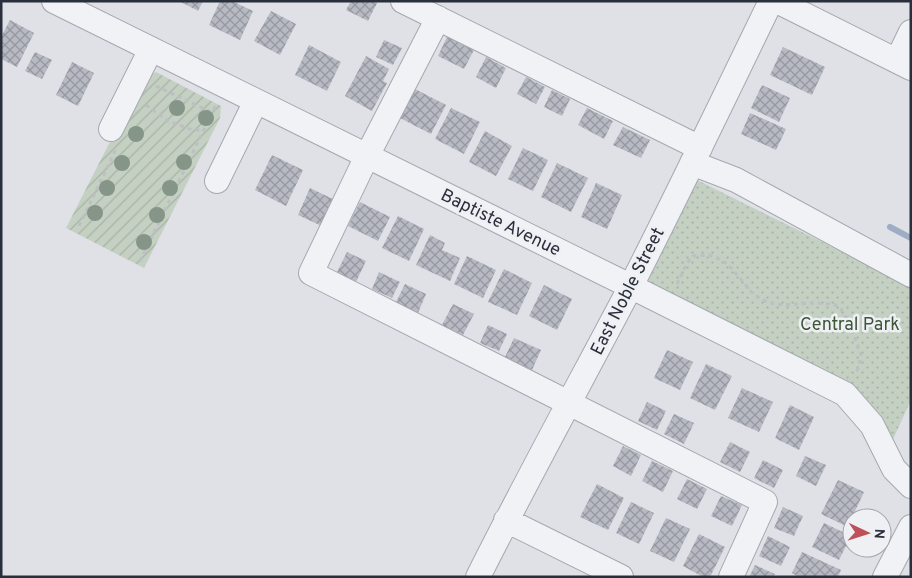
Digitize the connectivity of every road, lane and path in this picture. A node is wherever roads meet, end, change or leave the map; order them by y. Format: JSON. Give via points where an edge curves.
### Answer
{"nodes":[{"id":1,"x":54,"y":1,"type":"edge"},
{"id":2,"x":404,"y":1,"type":"edge"},
{"id":3,"x":771,"y":1,"type":"edge"},
{"id":4,"x":777,"y":1,"type":"edge"},
{"id":5,"x":438,"y":18,"type":"junction"},
{"id":6,"x":911,"y":32,"type":"edge"},
{"id":7,"x":151,"y":49,"type":"junction"},
{"id":8,"x":904,"y":64,"type":"edge"},
{"id":9,"x":149,"y":82,"type":"dead end"},
{"id":10,"x":256,"y":101,"type":"junction"},
{"id":11,"x":145,"y":103,"type":"dead end"},
{"id":12,"x":217,"y":105,"type":"dead end"},
{"id":13,"x":213,"y":113,"type":"junction"},
{"id":14,"x":111,"y":129,"type":"dead end"},
{"id":15,"x":204,"y":131,"type":"junction"},
{"id":16,"x":696,"y":155,"type":"junction"},
{"id":17,"x":367,"y":156,"type":"junction"},
{"id":18,"x":216,"y":181,"type":"dead end"},
{"id":19,"x":140,"y":261,"type":"dead end"},
{"id":20,"x":911,"y":275,"type":"edge"},
{"id":21,"x":677,"y":284,"type":"dead end"},
{"id":22,"x":630,"y":286,"type":"junction"},
{"id":23,"x":854,"y":376,"type":"dead end"},
{"id":24,"x":569,"y":402,"type":"junction"},
{"id":25,"x":911,"y":486,"type":"edge"},
{"id":26,"x":506,"y":520,"type":"junction"},
{"id":27,"x":911,"y":527,"type":"edge"},
{"id":28,"x":478,"y":577,"type":"edge"},
{"id":29,"x":621,"y":577,"type":"edge"},
{"id":30,"x":730,"y":577,"type":"edge"},
{"id":31,"x":885,"y":577,"type":"edge"}],
"edges":[{"from":1,"to":7,"type":"street","name":"Baptiste Avenue"},
{"from":2,"to":5,"type":"street"},
{"from":3,"to":16,"type":"street","name":"East Noble Street"},
{"from":4,"to":8,"type":"street"},
{"from":5,"to":16,"type":"street"},
{"from":5,"to":17,"type":"street"},
{"from":6,"to":8,"type":"street"},
{"from":7,"to":10,"type":"street","name":"Baptiste Avenue"},
{"from":7,"to":14,"type":"street"},
{"from":9,"to":13,"type":"path"},
{"from":10,"to":17,"type":"street","name":"Baptiste Avenue"},
{"from":10,"to":18,"type":"street"},
{"from":11,"to":15,"type":"path","via":[[168,122]]},
{"from":12,"to":13,"type":"path"},
{"from":13,"to":15,"type":"path"},
{"from":15,"to":19,"type":"path"},
{"from":16,"to":20,"type":"street"},
{"from":16,"to":22,"type":"street","name":"East Noble Street"},
{"from":17,"to":22,"type":"street","name":"Baptiste Avenue"},
{"from":17,"to":24,"type":"street","via":[[311,273]]},
{"from":21,"to":23,"type":"path","via":[[693,256],[709,255],[726,263],[753,294],[769,303],[834,304],[846,318],[861,354]]},
{"from":22,"to":24,"type":"street","name":"East Noble Street"},
{"from":22,"to":25,"type":"street","name":"Baptiste Avenue","via":[[845,394],[872,425],[894,469]]},
{"from":24,"to":26,"type":"street","name":"East Noble Street"},
{"from":24,"to":30,"type":"street","via":[[765,502]]},
{"from":26,"to":28,"type":"street","name":"East Noble Street"},
{"from":26,"to":29,"type":"street"},
{"from":27,"to":31,"type":"street"}]}
